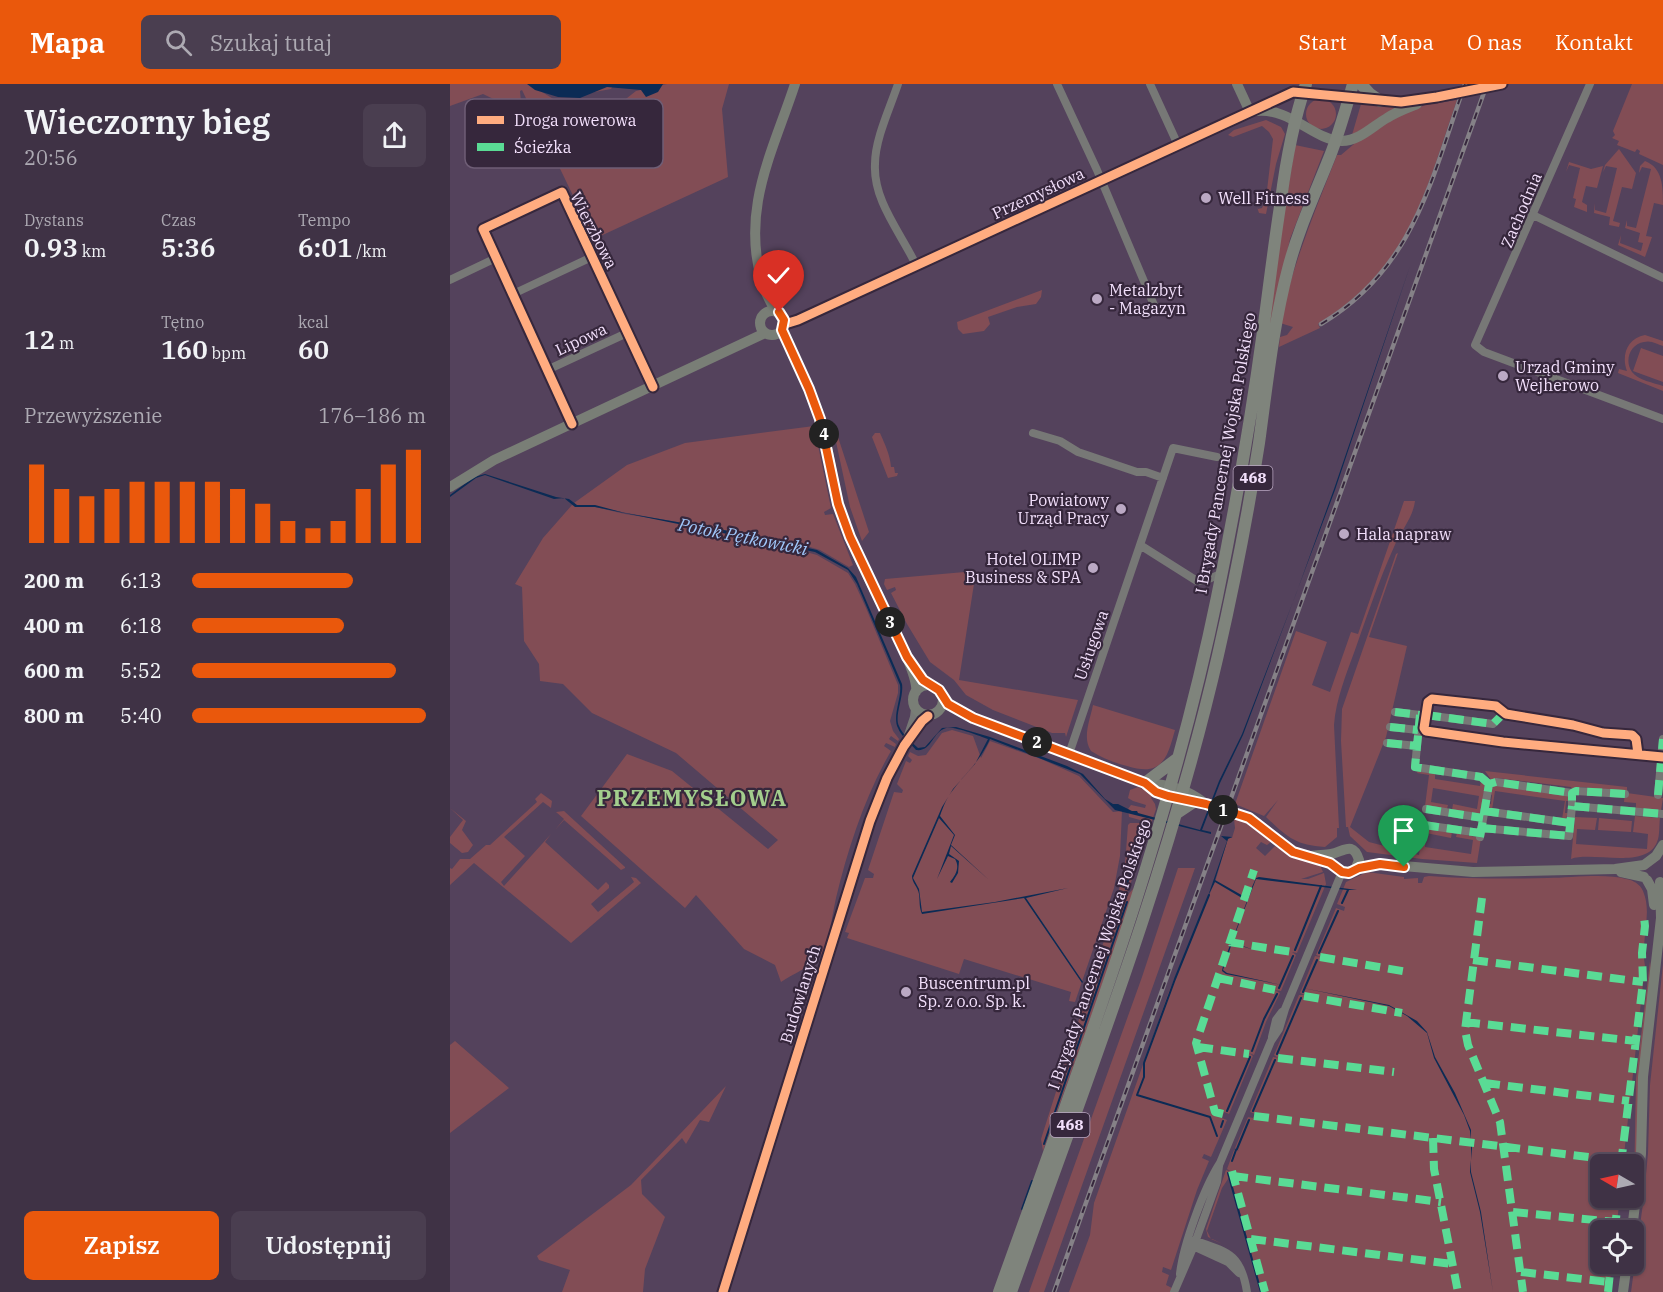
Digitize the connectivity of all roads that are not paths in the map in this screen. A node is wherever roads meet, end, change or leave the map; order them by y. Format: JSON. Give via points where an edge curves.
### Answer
{"nodes":[{"id":1,"x":795,"y":84,"type":"edge"},
{"id":2,"x":898,"y":84,"type":"edge"},
{"id":3,"x":1057,"y":84,"type":"edge"},
{"id":4,"x":1150,"y":84,"type":"edge"},
{"id":5,"x":1237,"y":84,"type":"edge"},
{"id":6,"x":1353,"y":84,"type":"edge"},
{"id":7,"x":1361,"y":84,"type":"edge"},
{"id":8,"x":1502,"y":84,"type":"edge"},
{"id":9,"x":1590,"y":84,"type":"edge"},
{"id":10,"x":1305,"y":88,"type":"edge"},
{"id":11,"x":1437,"y":97,"type":"junction"},
{"id":12,"x":1348,"y":98,"type":"junction"},
{"id":13,"x":1380,"y":101,"type":"junction"},
{"id":14,"x":1250,"y":112,"type":"junction"},
{"id":15,"x":1295,"y":120,"type":"junction"},
{"id":16,"x":1335,"y":140,"type":"junction"},
{"id":17,"x":1178,"y":145,"type":"junction"},
{"id":18,"x":1101,"y":180,"type":"junction"},
{"id":19,"x":1533,"y":215,"type":"junction"},
{"id":20,"x":592,"y":257,"type":"junction"},
{"id":21,"x":496,"y":258,"type":"junction"},
{"id":22,"x":916,"y":265,"type":"junction"},
{"id":23,"x":1663,"y":278,"type":"edge"},
{"id":24,"x":450,"y":279,"type":"edge"},
{"id":25,"x":513,"y":294,"type":"junction"},
{"id":26,"x":1154,"y":305,"type":"dead end"},
{"id":27,"x":774,"y":323,"type":"junction"},
{"id":28,"x":627,"y":333,"type":"junction"},
{"id":29,"x":547,"y":370,"type":"junction"},
{"id":30,"x":653,"y":387,"type":"junction"},
{"id":31,"x":1663,"y":419,"type":"edge"},
{"id":32,"x":572,"y":424,"type":"junction"},
{"id":33,"x":1033,"y":433,"type":"dead end"},
{"id":34,"x":1217,"y":457,"type":"dead end"},
{"id":35,"x":1163,"y":478,"type":"junction"},
{"id":36,"x":450,"y":487,"type":"edge"},
{"id":37,"x":1140,"y":545,"type":"junction"},
{"id":38,"x":1222,"y":573,"type":"junction"},
{"id":39,"x":907,"y":657,"type":"junction"},
{"id":40,"x":929,"y":685,"type":"junction"},
{"id":41,"x":916,"y":692,"type":"junction"},
{"id":42,"x":943,"y":698,"type":"junction"},
{"id":43,"x":915,"y":709,"type":"junction"},
{"id":44,"x":1395,"y":712,"type":"dead end"},
{"id":45,"x":1504,"y":713,"type":"junction"},
{"id":46,"x":933,"y":714,"type":"junction"},
{"id":47,"x":1426,"y":715,"type":"junction"},
{"id":48,"x":973,"y":718,"type":"junction"},
{"id":49,"x":1390,"y":728,"type":"dead end"},
{"id":50,"x":1418,"y":730,"type":"junction"},
{"id":51,"x":1663,"y":739,"type":"edge"},
{"id":52,"x":905,"y":742,"type":"junction"},
{"id":53,"x":1387,"y":743,"type":"dead end"},
{"id":54,"x":1417,"y":746,"type":"junction"},
{"id":55,"x":1069,"y":754,"type":"junction"},
{"id":56,"x":1638,"y":754,"type":"junction"},
{"id":57,"x":1662,"y":757,"type":"edge"},
{"id":58,"x":1178,"y":758,"type":"junction"},
{"id":59,"x":1145,"y":783,"type":"junction"},
{"id":60,"x":1491,"y":783,"type":"junction"},
{"id":61,"x":1572,"y":793,"type":"junction"},
{"id":62,"x":1625,"y":794,"type":"dead end"},
{"id":63,"x":1179,"y":795,"type":"junction"},
{"id":64,"x":1658,"y":795,"type":"dead end"},
{"id":65,"x":1572,"y":806,"type":"junction"},
{"id":66,"x":1426,"y":809,"type":"dead end"},
{"id":67,"x":1663,"y":814,"type":"edge"},
{"id":68,"x":1483,"y":815,"type":"junction"},
{"id":69,"x":1570,"y":823,"type":"junction"},
{"id":70,"x":1424,"y":825,"type":"dead end"},
{"id":71,"x":1480,"y":833,"type":"junction"},
{"id":72,"x":1663,"y":845,"type":"edge"},
{"id":73,"x":1339,"y":852,"type":"junction"},
{"id":74,"x":1308,"y":856,"type":"junction"},
{"id":75,"x":1359,"y":857,"type":"junction"},
{"id":76,"x":1653,"y":862,"type":"edge"},
{"id":77,"x":1380,"y":864,"type":"junction"},
{"id":78,"x":1339,"y":870,"type":"junction"},
{"id":79,"x":1355,"y":870,"type":"junction"},
{"id":80,"x":1615,"y":870,"type":"junction"},
{"id":81,"x":1646,"y":879,"type":"junction"},
{"id":82,"x":1662,"y":882,"type":"edge"},
{"id":83,"x":1662,"y":908,"type":"edge"},
{"id":84,"x":1659,"y":932,"type":"junction"},
{"id":85,"x":1633,"y":1220,"type":"edge"},
{"id":86,"x":1192,"y":1244,"type":"junction"},
{"id":87,"x":1625,"y":1274,"type":"edge"},
{"id":88,"x":723,"y":1292,"type":"edge"},
{"id":89,"x":999,"y":1292,"type":"edge"},
{"id":90,"x":1011,"y":1292,"type":"edge"},
{"id":91,"x":1174,"y":1292,"type":"edge"},
{"id":92,"x":1247,"y":1292,"type":"edge"},
{"id":93,"x":1623,"y":1292,"type":"edge"}],
"edges":[{"from":1,"to":27,"type":"street","via":[[755,213],[763,299]]},
{"from":2,"to":22,"type":"street","via":[[878,146],[875,171],[884,205]]},
{"from":3,"to":18,"type":"street"},
{"from":4,"to":17,"type":"street"},
{"from":5,"to":14,"type":"street"},
{"from":6,"to":12,"type":"main road","number":"468"},
{"from":7,"to":13,"type":"main road"},
{"from":8,"to":11,"type":"street"},
{"from":9,"to":19,"type":"street","name":"Zachodnia"},
{"from":10,"to":12,"type":"street"},
{"from":10,"to":14,"type":"street","name":"Przemysłowa"},
{"from":10,"to":15,"type":"main road","number":"468"},
{"from":11,"to":13,"type":"street"},
{"from":11,"to":16,"type":"street","via":[[1388,117],[1358,136]]},
{"from":12,"to":13,"type":"street"},
{"from":12,"to":16,"type":"main road","number":"468"},
{"from":14,"to":15,"type":"street","name":"Przemysłowa","via":[[1270,111]]},
{"from":14,"to":17,"type":"street","name":"Przemysłowa"},
{"from":15,"to":16,"type":"street","name":"Przemysłowa"},
{"from":15,"to":38,"type":"main road","name":"I Brygady Pancernej Wojska Polskiego","number":"468"},
{"from":16,"to":63,"type":"main road","name":"I Brygady Pancernej Wojska Polskiego","number":"468","via":[[1295,245],[1279,306],[1239,557],[1218,654]]},
{"from":17,"to":18,"type":"street","name":"Przemysłowa"},
{"from":18,"to":22,"type":"street","name":"Przemysłowa"},
{"from":18,"to":26,"type":"street","name":"Przemysłowa"},
{"from":19,"to":23,"type":"street"},
{"from":19,"to":31,"type":"street","name":"Zachodnia","via":[[1475,345],[1484,352]]},
{"from":20,"to":21,"type":"street","name":"Wierzbowa","via":[[562,192],[483,229]]},
{"from":20,"to":25,"type":"street"},
{"from":20,"to":28,"type":"street","name":"Wierzbowa"},
{"from":21,"to":24,"type":"street"},
{"from":21,"to":25,"type":"street","name":"Wierzbowa"},
{"from":22,"to":27,"type":"street","name":"Przemysłowa","via":[[798,320]]},
{"from":25,"to":29,"type":"street","name":"Wierzbowa"},
{"from":27,"to":30,"type":"street","name":"Przemysłowa","via":[[715,358]]},
{"from":27,"to":39,"type":"street","via":[[792,352],[820,419],[845,526]]},
{"from":28,"to":29,"type":"street","name":"Lipowa"},
{"from":28,"to":30,"type":"street","name":"Wierzbowa"},
{"from":29,"to":32,"type":"street","name":"Wierzbowa"},
{"from":30,"to":32,"type":"street","name":"Przemysłowa"},
{"from":32,"to":36,"type":"street","name":"Przemysłowa","via":[[494,460]]},
{"from":33,"to":35,"type":"street","via":[[1127,469]]},
{"from":34,"to":35,"type":"street","name":"Usługowa","via":[[1173,448]]},
{"from":35,"to":37,"type":"street","name":"Usługowa"},
{"from":37,"to":38,"type":"street","via":[[1191,578],[1203,581]]},
{"from":37,"to":55,"type":"street","name":"Usługowa"},
{"from":38,"to":58,"type":"main road","name":"I Brygady Pancernej Wojska Polskiego","number":"468"},
{"from":39,"to":40,"type":"street"},
{"from":39,"to":41,"type":"street"},
{"from":40,"to":41,"type":"street"},
{"from":40,"to":42,"type":"street","via":[[939,690]]},
{"from":41,"to":43,"type":"street"},
{"from":42,"to":46,"type":"street","via":[[942,707]]},
{"from":42,"to":48,"type":"street"},
{"from":43,"to":46,"type":"street"},
{"from":43,"to":52,"type":"street","name":"Budowlanych"},
{"from":44,"to":50,"type":"street","via":[[1420,714]]},
{"from":45,"to":47,"type":"street","via":[[1493,724]]},
{"from":45,"to":47,"type":"street","via":[[1496,706],[1432,699]]},
{"from":45,"to":56,"type":"street","via":[[1602,733],[1633,735]]},
{"from":46,"to":48,"type":"street","via":[[945,712]]},
{"from":46,"to":52,"type":"street","name":"Budowlanych","via":[[922,720]]},
{"from":47,"to":56,"type":"street","via":[[1426,731]]},
{"from":48,"to":55,"type":"street"},
{"from":49,"to":50,"type":"street"},
{"from":50,"to":54,"type":"street"},
{"from":51,"to":57,"type":"street"},
{"from":52,"to":88,"type":"street","name":"Budowlanych","via":[[870,821]]},
{"from":53,"to":54,"type":"street"},
{"from":54,"to":60,"type":"street","via":[[1415,767],[1481,777]]},
{"from":55,"to":59,"type":"street"},
{"from":56,"to":57,"type":"street"},
{"from":57,"to":64,"type":"street"},
{"from":58,"to":59,"type":"main road"},
{"from":58,"to":63,"type":"main road","name":"I Brygady Pancernej Wojska Polskiego","number":"468"},
{"from":59,"to":63,"type":"street","via":[[1159,784]]},
{"from":60,"to":61,"type":"street"},
{"from":60,"to":68,"type":"street"},
{"from":61,"to":62,"type":"street","via":[[1578,790]]},
{"from":61,"to":65,"type":"street"},
{"from":63,"to":74,"type":"street","via":[[1249,818],[1285,847]]},
{"from":63,"to":89,"type":"main road","name":"I Brygady Pancernej Wojska Polskiego","number":"468"},
{"from":63,"to":90,"type":"main road","name":"I Brygady Pancernej Wojska Polskiego","number":"468","via":[[1177,813],[1130,958]]},
{"from":65,"to":67,"type":"street"},
{"from":65,"to":69,"type":"street"},
{"from":66,"to":68,"type":"street"},
{"from":68,"to":69,"type":"street"},
{"from":68,"to":71,"type":"street"},
{"from":69,"to":71,"type":"street","via":[[1569,836]]},
{"from":70,"to":71,"type":"street"},
{"from":72,"to":76,"type":"street"},
{"from":73,"to":74,"type":"street"},
{"from":73,"to":75,"type":"street","via":[[1348,849]]},
{"from":73,"to":78,"type":"street","via":[[1335,857]]},
{"from":74,"to":78,"type":"street"},
{"from":75,"to":77,"type":"street"},
{"from":75,"to":79,"type":"street"},
{"from":76,"to":80,"type":"street"},
{"from":76,"to":81,"type":"street","via":[[1643,869]]},
{"from":77,"to":79,"type":"street"},
{"from":77,"to":80,"type":"street","via":[[1473,872]]},
{"from":78,"to":79,"type":"street"},
{"from":78,"to":86,"type":"street","via":[[1279,1029],[1210,1180]]},
{"from":80,"to":81,"type":"street"},
{"from":81,"to":82,"type":"street","via":[[1651,883]]},
{"from":81,"to":84,"type":"street","via":[[1652,889]]},
{"from":82,"to":83,"type":"street"},
{"from":83,"to":84,"type":"street"},
{"from":84,"to":85,"type":"street"},
{"from":86,"to":91,"type":"street","via":[[1181,1263]]},
{"from":86,"to":92,"type":"street","via":[[1223,1251],[1237,1260]]},
{"from":87,"to":93,"type":"street"}]}
